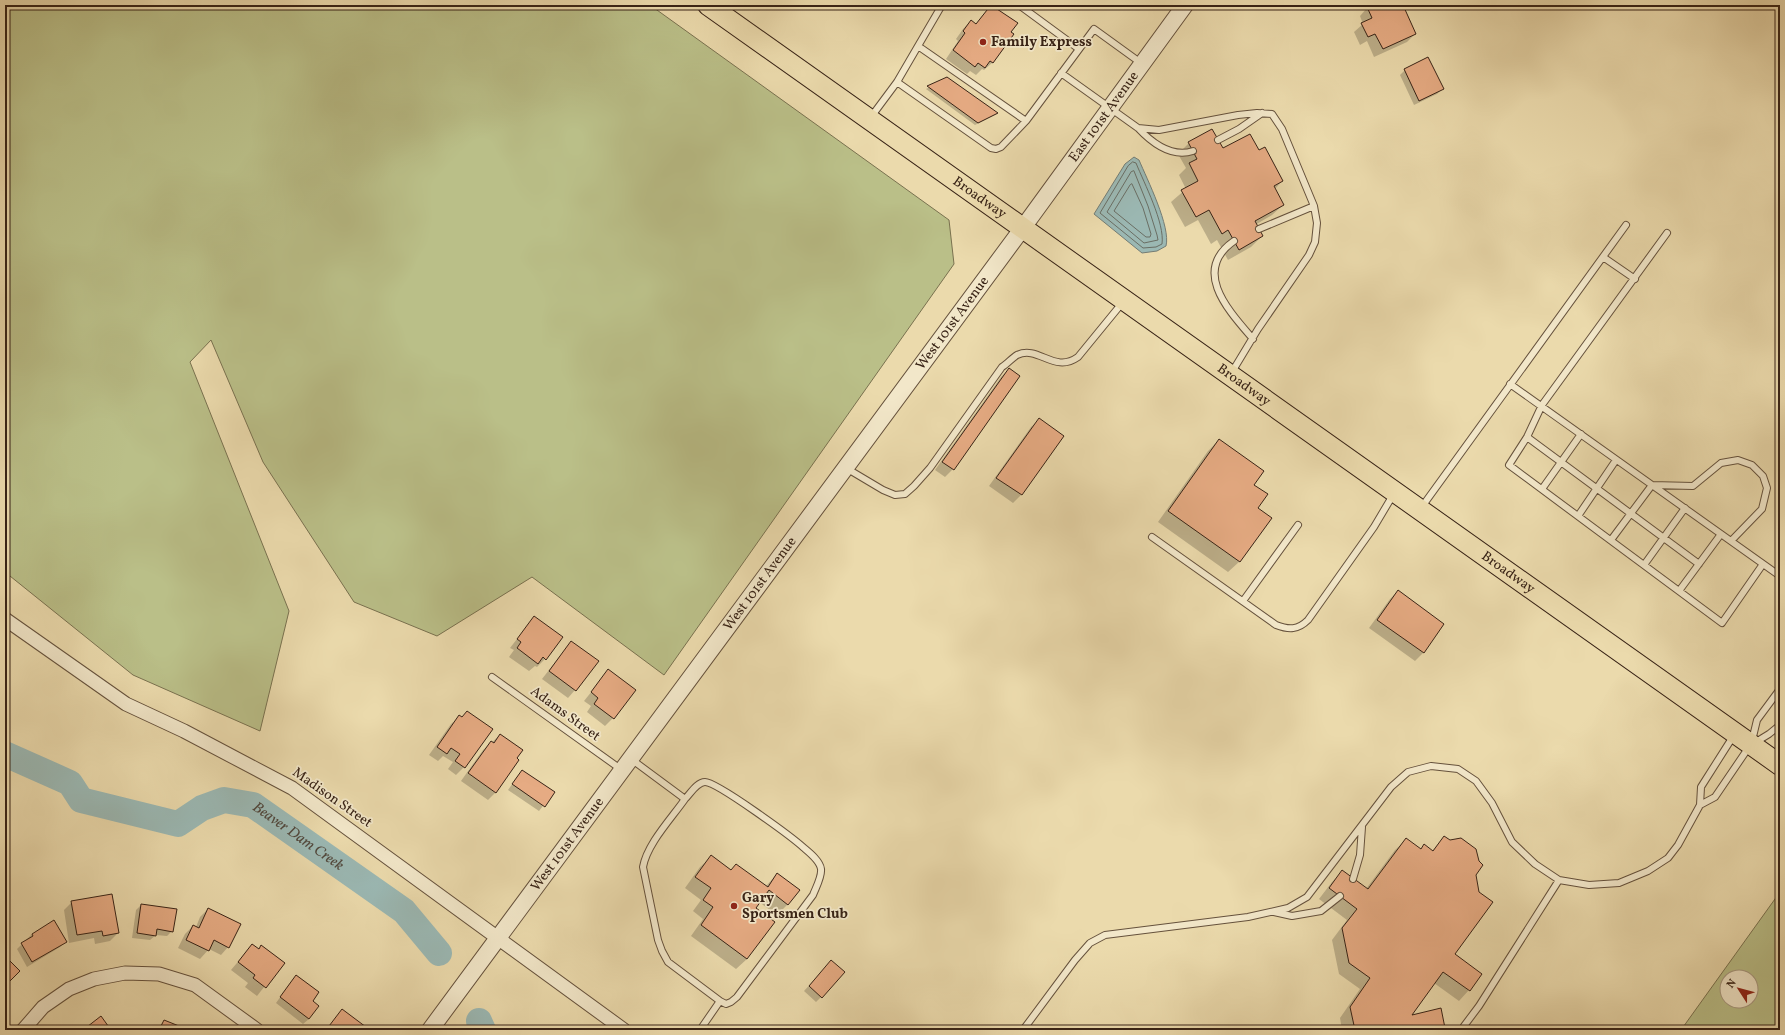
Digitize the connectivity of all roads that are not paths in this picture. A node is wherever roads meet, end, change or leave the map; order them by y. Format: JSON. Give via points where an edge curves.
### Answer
{"nodes":[{"id":1,"x":708,"y":5,"type":"edge"},
{"id":2,"x":942,"y":5,"type":"edge"},
{"id":3,"x":1019,"y":5,"type":"edge"},
{"id":4,"x":1185,"y":5,"type":"edge"},
{"id":5,"x":918,"y":46,"type":"junction"},
{"id":6,"x":1079,"y":49,"type":"junction"},
{"id":7,"x":1142,"y":64,"type":"junction"},
{"id":8,"x":1061,"y":73,"type":"junction"},
{"id":9,"x":896,"y":82,"type":"junction"},
{"id":10,"x":1110,"y":108,"type":"junction"},
{"id":11,"x":1262,"y":113,"type":"junction"},
{"id":12,"x":868,"y":120,"type":"junction"},
{"id":13,"x":1026,"y":121,"type":"junction"},
{"id":14,"x":1138,"y":128,"type":"junction"},
{"id":15,"x":1218,"y":140,"type":"dead end"},
{"id":16,"x":1193,"y":151,"type":"dead end"},
{"id":17,"x":1314,"y":206,"type":"junction"},
{"id":18,"x":1626,"y":225,"type":"dead end"},
{"id":19,"x":1022,"y":229,"type":"junction"},
{"id":20,"x":1259,"y":229,"type":"dead end"},
{"id":21,"x":1667,"y":234,"type":"dead end"},
{"id":22,"x":1234,"y":241,"type":"dead end"},
{"id":23,"x":1603,"y":257,"type":"junction"},
{"id":24,"x":1635,"y":280,"type":"junction"},
{"id":25,"x":1124,"y":301,"type":"junction"},
{"id":26,"x":1252,"y":339,"type":"junction"},
{"id":27,"x":1230,"y":376,"type":"junction"},
{"id":28,"x":1510,"y":384,"type":"junction"},
{"id":29,"x":1542,"y":406,"type":"junction"},
{"id":30,"x":1581,"y":434,"type":"junction"},
{"id":31,"x":1527,"y":437,"type":"junction"},
{"id":32,"x":1616,"y":460,"type":"junction"},
{"id":33,"x":1561,"y":462,"type":"junction"},
{"id":34,"x":846,"y":468,"type":"junction"},
{"id":35,"x":1652,"y":485,"type":"junction"},
{"id":36,"x":1596,"y":488,"type":"junction"},
{"id":37,"x":1542,"y":490,"type":"junction"},
{"id":38,"x":1395,"y":492,"type":"junction"},
{"id":39,"x":1685,"y":508,"type":"junction"},
{"id":40,"x":1420,"y":509,"type":"junction"},
{"id":41,"x":1630,"y":513,"type":"junction"},
{"id":42,"x":1578,"y":516,"type":"junction"},
{"id":43,"x":1298,"y":525,"type":"dead end"},
{"id":44,"x":1721,"y":534,"type":"junction"},
{"id":45,"x":1152,"y":537,"type":"dead end"},
{"id":46,"x":1663,"y":537,"type":"junction"},
{"id":47,"x":1611,"y":540,"type":"junction"},
{"id":48,"x":1731,"y":541,"type":"junction"},
{"id":49,"x":1699,"y":564,"type":"junction"},
{"id":50,"x":1764,"y":564,"type":"junction"},
{"id":51,"x":1644,"y":565,"type":"junction"},
{"id":52,"x":1780,"y":576,"type":"edge"},
{"id":53,"x":1679,"y":591,"type":"junction"},
{"id":54,"x":1242,"y":601,"type":"junction"},
{"id":55,"x":5,"y":619,"type":"edge"},
{"id":56,"x":492,"y":677,"type":"dead end"},
{"id":57,"x":1780,"y":689,"type":"edge"},
{"id":58,"x":1780,"y":725,"type":"edge"},
{"id":59,"x":1743,"y":739,"type":"junction"},
{"id":60,"x":627,"y":765,"type":"junction"},
{"id":61,"x":1780,"y":765,"type":"edge"},
{"id":62,"x":685,"y":799,"type":"junction"},
{"id":63,"x":1700,"y":805,"type":"junction"},
{"id":64,"x":1362,"y":826,"type":"junction"},
{"id":65,"x":1353,"y":879,"type":"dead end"},
{"id":66,"x":1559,"y":880,"type":"junction"},
{"id":67,"x":1340,"y":896,"type":"dead end"},
{"id":68,"x":1270,"y":912,"type":"junction"},
{"id":69,"x":499,"y":938,"type":"junction"},
{"id":70,"x":720,"y":1001,"type":"junction"},
{"id":71,"x":1464,"y":1026,"type":"dead end"},
{"id":72,"x":23,"y":1030,"type":"edge"},
{"id":73,"x":257,"y":1030,"type":"edge"},
{"id":74,"x":430,"y":1030,"type":"edge"},
{"id":75,"x":624,"y":1030,"type":"edge"},
{"id":76,"x":700,"y":1030,"type":"edge"},
{"id":77,"x":1023,"y":1030,"type":"edge"}],
"edges":[{"from":1,"to":12,"type":"main road","name":"Broadway"},
{"from":2,"to":5,"type":"lane"},
{"from":3,"to":6,"type":"lane"},
{"from":4,"to":7,"type":"street","name":"East 101st Avenue"},
{"from":5,"to":9,"type":"lane"},
{"from":5,"to":13,"type":"lane"},
{"from":6,"to":7,"type":"lane","via":[[1094,29]]},
{"from":6,"to":8,"type":"lane"},
{"from":7,"to":10,"type":"street","name":"East 101st Avenue"},
{"from":8,"to":10,"type":"lane"},
{"from":8,"to":13,"type":"lane"},
{"from":9,"to":12,"type":"lane"},
{"from":9,"to":13,"type":"lane","via":[[996,150],[1001,148]]},
{"from":10,"to":14,"type":"lane"},
{"from":10,"to":19,"type":"street","name":"East 101st Avenue"},
{"from":11,"to":14,"type":"lane","via":[[1159,130]]},
{"from":11,"to":15,"type":"lane","via":[[1239,130]]},
{"from":11,"to":17,"type":"lane","via":[[1272,114],[1282,129]]},
{"from":12,"to":19,"type":"main road","name":"Broadway"},
{"from":14,"to":16,"type":"lane","via":[[1163,150],[1187,153]]},
{"from":17,"to":20,"type":"lane"},
{"from":17,"to":26,"type":"lane","via":[[1317,224],[1315,242],[1309,255]]},
{"from":18,"to":23,"type":"lane"},
{"from":19,"to":25,"type":"main road","name":"Broadway"},
{"from":19,"to":34,"type":"street","name":"West 101st Avenue"},
{"from":21,"to":24,"type":"lane"},
{"from":22,"to":26,"type":"lane","via":[[1218,258],[1215,272],[1217,290],[1223,303]]},
{"from":23,"to":24,"type":"lane"},
{"from":23,"to":28,"type":"lane"},
{"from":24,"to":29,"type":"lane"},
{"from":25,"to":27,"type":"main road","name":"Broadway"},
{"from":25,"to":34,"type":"lane","via":[[1078,357],[1070,363],[1062,364],[1029,353],[1017,356],[1002,368],[930,468],[905,494],[895,495],[883,490]]},
{"from":26,"to":27,"type":"lane"},
{"from":27,"to":38,"type":"main road","name":"Broadway"},
{"from":28,"to":29,"type":"lane"},
{"from":28,"to":40,"type":"lane"},
{"from":29,"to":30,"type":"lane"},
{"from":29,"to":31,"type":"lane"},
{"from":30,"to":32,"type":"lane"},
{"from":30,"to":33,"type":"lane"},
{"from":31,"to":33,"type":"lane"},
{"from":31,"to":37,"type":"lane","via":[[1509,465]]},
{"from":32,"to":35,"type":"lane"},
{"from":32,"to":36,"type":"lane"},
{"from":33,"to":36,"type":"lane"},
{"from":33,"to":37,"type":"lane"},
{"from":34,"to":60,"type":"street","name":"West 101st Avenue"},
{"from":35,"to":39,"type":"lane"},
{"from":35,"to":41,"type":"lane"},
{"from":35,"to":48,"type":"lane","via":[[1693,486],[1721,463],[1738,460],[1752,465],[1763,476],[1767,488],[1762,509]]},
{"from":36,"to":41,"type":"lane"},
{"from":36,"to":42,"type":"lane"},
{"from":37,"to":42,"type":"lane"},
{"from":38,"to":40,"type":"main road","name":"Broadway"},
{"from":38,"to":54,"type":"lane","via":[[1366,539],[1302,627],[1296,629],[1276,625]]},
{"from":39,"to":44,"type":"lane"},
{"from":39,"to":46,"type":"lane"},
{"from":40,"to":59,"type":"main road","name":"Broadway"},
{"from":41,"to":46,"type":"lane"},
{"from":41,"to":47,"type":"lane"},
{"from":42,"to":47,"type":"lane"},
{"from":43,"to":54,"type":"lane"},
{"from":44,"to":48,"type":"lane"},
{"from":44,"to":49,"type":"lane"},
{"from":45,"to":54,"type":"lane"},
{"from":46,"to":49,"type":"lane"},
{"from":46,"to":51,"type":"lane"},
{"from":47,"to":51,"type":"lane"},
{"from":48,"to":50,"type":"lane"},
{"from":49,"to":53,"type":"lane"},
{"from":50,"to":52,"type":"lane"},
{"from":50,"to":53,"type":"lane","via":[[1722,622]]},
{"from":51,"to":53,"type":"lane"},
{"from":55,"to":69,"type":"street","name":"Madison Street","via":[[126,704],[184,731],[292,788]]},
{"from":56,"to":60,"type":"lane","name":"Adams Street"},
{"from":57,"to":59,"type":"lane"},
{"from":58,"to":59,"type":"lane","via":[[1769,734]]},
{"from":59,"to":61,"type":"main road","name":"Broadway"},
{"from":59,"to":63,"type":"lane","via":[[1715,797]]},
{"from":59,"to":63,"type":"lane","via":[[1701,787]]},
{"from":60,"to":62,"type":"lane","name":"Adams Street"},
{"from":60,"to":69,"type":"street","name":"West 101st Avenue"},
{"from":62,"to":70,"type":"lane","via":[[650,848],[644,858],[643,867],[658,940],[668,962]]},
{"from":62,"to":70,"type":"lane","via":[[699,784],[712,784],[803,846],[821,868],[812,895],[737,997],[726,1004]]},
{"from":63,"to":66,"type":"lane","via":[[1668,858],[1648,871],[1619,883],[1590,885]]},
{"from":64,"to":65,"type":"lane","via":[[1360,855]]},
{"from":64,"to":66,"type":"lane","via":[[1391,787],[1408,772],[1431,766],[1458,770],[1476,781],[1492,803],[1512,842],[1535,864]]},
{"from":64,"to":68,"type":"lane","via":[[1307,897],[1288,908]]},
{"from":66,"to":71,"type":"lane"},
{"from":67,"to":68,"type":"lane","via":[[1321,911],[1292,916]]},
{"from":68,"to":77,"type":"lane","via":[[1185,926],[1105,935],[1090,943],[1075,960]]},
{"from":69,"to":74,"type":"street","name":"West 101st Avenue"},
{"from":69,"to":75,"type":"street","name":"Madison Street"},
{"from":70,"to":76,"type":"lane"},
{"from":72,"to":73,"type":"street","via":[[43,1007],[68,989],[94,979],[125,973],[159,974],[195,985]]}]}
